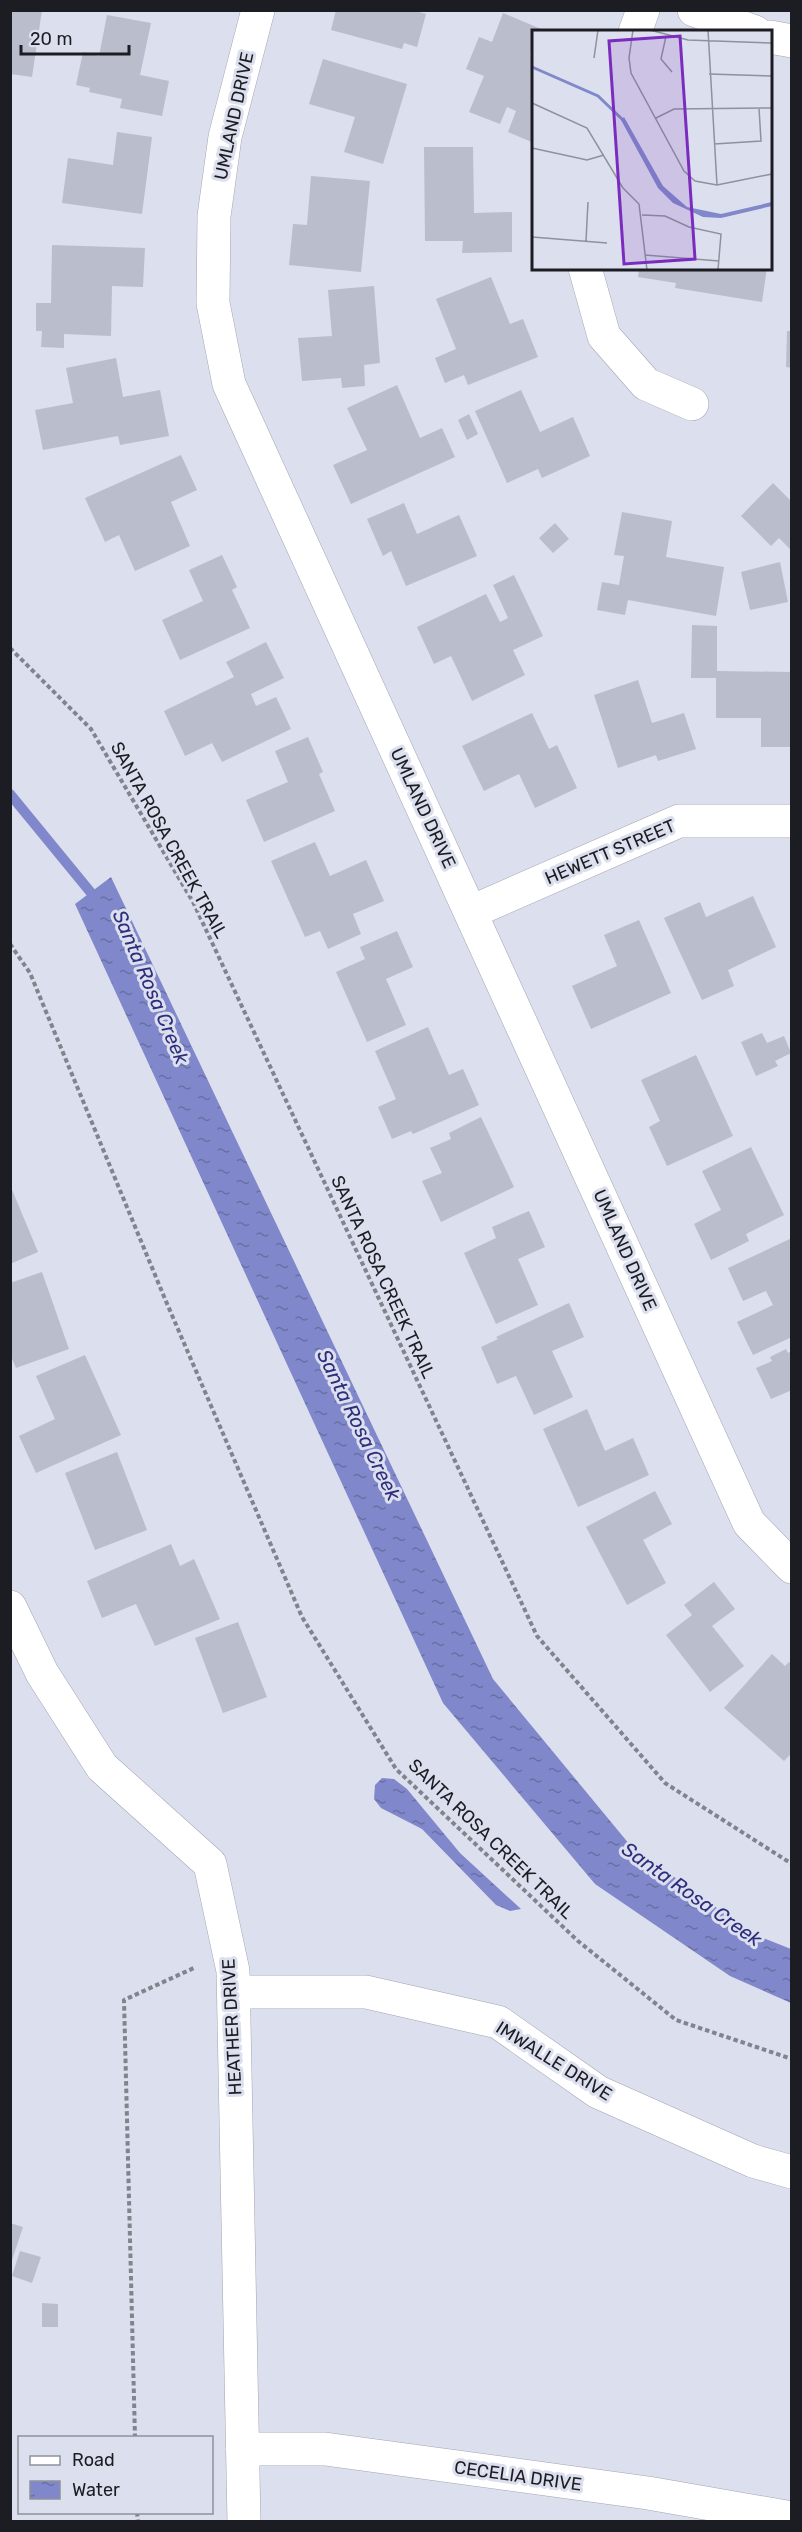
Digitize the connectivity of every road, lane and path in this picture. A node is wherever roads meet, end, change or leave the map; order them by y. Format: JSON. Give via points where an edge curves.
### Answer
{"nodes":[{"id":1,"x":258,"y":10,"type":"edge"},
{"id":2,"x":643,"y":10,"type":"edge"},
{"id":3,"x":694,"y":10,"type":"edge"},
{"id":4,"x":636,"y":30,"type":"edge"},
{"id":5,"x":749,"y":30,"type":"edge"},
{"id":6,"x":772,"y":37,"type":"edge"},
{"id":7,"x":792,"y":41,"type":"edge"},
{"id":8,"x":586,"y":270,"type":"edge"},
{"id":9,"x":692,"y":404,"type":"dead end"},
{"id":10,"x":10,"y":648,"type":"edge"},
{"id":11,"x":792,"y":821,"type":"edge"},
{"id":12,"x":471,"y":912,"type":"junction"},
{"id":13,"x":10,"y":944,"type":"edge"},
{"id":14,"x":792,"y":1567,"type":"edge"},
{"id":15,"x":10,"y":1608,"type":"edge"},
{"id":16,"x":792,"y":1864,"type":"edge"},
{"id":17,"x":230,"y":1952,"type":"junction"},
{"id":18,"x":234,"y":1992,"type":"junction"},
{"id":19,"x":792,"y":2059,"type":"edge"},
{"id":20,"x":792,"y":2172,"type":"edge"},
{"id":21,"x":135,"y":2436,"type":"edge"},
{"id":22,"x":242,"y":2449,"type":"junction"},
{"id":23,"x":792,"y":2518,"type":"edge"},
{"id":24,"x":244,"y":2522,"type":"edge"}],
"edges":[{"from":1,"to":12,"type":"street","name":"UMLAND DRIVE","via":[[225,137],[214,216],[213,303],[229,384]]},
{"from":2,"to":4,"type":"street"},
{"from":3,"to":5,"type":"street"},
{"from":6,"to":7,"type":"street"},
{"from":8,"to":9,"type":"street","via":[[604,336],[646,384]]},
{"from":10,"to":16,"type":"path","name":"SANTA ROSA CREEK TRAIL","via":[[91,729],[193,902],[537,1636],[665,1783]]},
{"from":11,"to":12,"type":"street","name":"HEWETT STREET","via":[[679,821]]},
{"from":12,"to":14,"type":"street","name":"UMLAND DRIVE","via":[[749,1523]]},
{"from":13,"to":19,"type":"path","name":"SANTA ROSA CREEK TRAIL","via":[[30,973],[302,1617],[396,1769],[578,1941],[676,2019]]},
{"from":15,"to":17,"type":"street","name":"HEATHER DRIVE","via":[[42,1673],[102,1767],[210,1864]]},
{"from":17,"to":18,"type":"street","name":"HEATHER DRIVE"},
{"from":17,"to":21,"type":"path","via":[[124,2000]]},
{"from":18,"to":20,"type":"street","name":"IMWALLE DRIVE","via":[[366,1992],[498,2022],[598,2092],[753,2161]]},
{"from":18,"to":22,"type":"street","name":"HEATHER DRIVE"},
{"from":22,"to":23,"type":"street","name":"CECELIA DRIVE","via":[[325,2449],[648,2493]]},
{"from":22,"to":24,"type":"street","name":"HEATHER DRIVE"}]}
